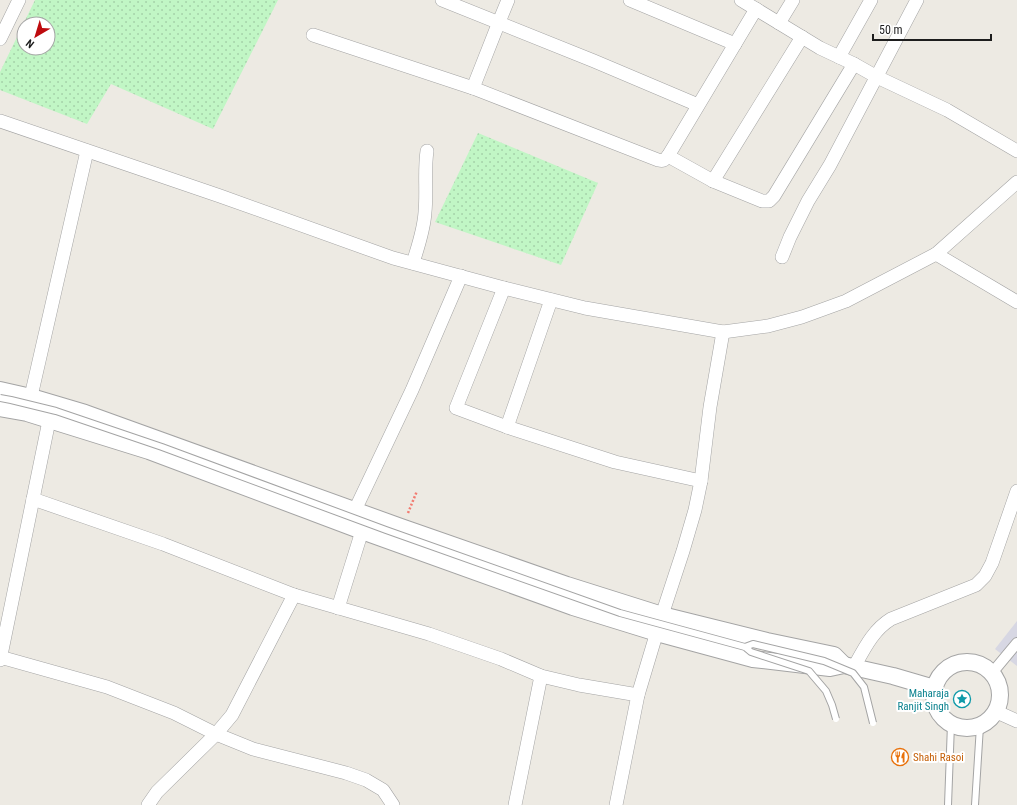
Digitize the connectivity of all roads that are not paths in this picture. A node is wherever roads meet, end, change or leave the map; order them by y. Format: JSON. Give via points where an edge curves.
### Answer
{"nodes":[{"id":1,"x":19,"y":0,"type":"edge"},
{"id":2,"x":442,"y":0,"type":"edge"},
{"id":3,"x":508,"y":0,"type":"edge"},
{"id":4,"x":630,"y":0,"type":"edge"},
{"id":5,"x":741,"y":0,"type":"edge"},
{"id":6,"x":793,"y":0,"type":"edge"},
{"id":7,"x":871,"y":0,"type":"edge"},
{"id":8,"x":917,"y":0,"type":"edge"},
{"id":9,"x":756,"y":9,"type":"junction"},
{"id":10,"x":499,"y":22,"type":"junction"},
{"id":11,"x":779,"y":23,"type":"junction"},
{"id":12,"x":313,"y":35,"type":"dead end"},
{"id":13,"x":802,"y":37,"type":"junction"},
{"id":14,"x":0,"y":39,"type":"edge"},
{"id":15,"x":735,"y":44,"type":"junction"},
{"id":16,"x":839,"y":57,"type":"junction"},
{"id":17,"x":854,"y":64,"type":"junction"},
{"id":18,"x":877,"y":77,"type":"junction"},
{"id":19,"x":473,"y":88,"type":"junction"},
{"id":20,"x":698,"y":105,"type":"junction"},
{"id":21,"x":0,"y":121,"type":"edge"},
{"id":22,"x":87,"y":151,"type":"junction"},
{"id":23,"x":427,"y":151,"type":"dead end"},
{"id":24,"x":1017,"y":151,"type":"edge"},
{"id":25,"x":668,"y":156,"type":"junction"},
{"id":26,"x":713,"y":181,"type":"junction"},
{"id":27,"x":1017,"y":182,"type":"edge"},
{"id":28,"x":936,"y":254,"type":"junction"},
{"id":29,"x":782,"y":257,"type":"dead end"},
{"id":30,"x":413,"y":263,"type":"junction"},
{"id":31,"x":461,"y":276,"type":"junction"},
{"id":32,"x":504,"y":288,"type":"junction"},
{"id":33,"x":551,"y":300,"type":"junction"},
{"id":34,"x":1017,"y":302,"type":"edge"},
{"id":35,"x":722,"y":332,"type":"junction"},
{"id":36,"x":0,"y":390,"type":"edge"},
{"id":37,"x":30,"y":397,"type":"junction"},
{"id":38,"x":0,"y":398,"type":"edge"},
{"id":39,"x":53,"y":403,"type":"junction"},
{"id":40,"x":0,"y":408,"type":"edge"},
{"id":41,"x":27,"y":413,"type":"junction"},
{"id":42,"x":50,"y":420,"type":"junction"},
{"id":43,"x":507,"y":427,"type":"junction"},
{"id":44,"x":701,"y":481,"type":"junction"},
{"id":45,"x":1017,"y":491,"type":"edge"},
{"id":46,"x":33,"y":499,"type":"junction"},
{"id":47,"x":355,"y":510,"type":"junction"},
{"id":48,"x":362,"y":532,"type":"junction"},
{"id":49,"x":294,"y":595,"type":"junction"},
{"id":50,"x":338,"y":608,"type":"junction"},
{"id":51,"x":662,"y":615,"type":"junction"},
{"id":52,"x":657,"y":633,"type":"junction"},
{"id":53,"x":1017,"y":643,"type":"edge"},
{"id":54,"x":745,"y":647,"type":"junction"},
{"id":55,"x":0,"y":658,"type":"edge"},
{"id":56,"x":849,"y":666,"type":"junction"},
{"id":57,"x":992,"y":673,"type":"junction"},
{"id":58,"x":542,"y":676,"type":"junction"},
{"id":59,"x":934,"y":688,"type":"junction"},
{"id":60,"x":638,"y":695,"type":"junction"},
{"id":61,"x":996,"y":712,"type":"junction"},
{"id":62,"x":836,"y":719,"type":"dead end"},
{"id":63,"x":1017,"y":721,"type":"edge"},
{"id":64,"x":873,"y":723,"type":"dead end"},
{"id":65,"x":951,"y":724,"type":"junction"},
{"id":66,"x":980,"y":726,"type":"junction"},
{"id":67,"x":216,"y":734,"type":"junction"},
{"id":68,"x":148,"y":805,"type":"edge"},
{"id":69,"x":393,"y":805,"type":"edge"},
{"id":70,"x":515,"y":805,"type":"edge"},
{"id":71,"x":616,"y":805,"type":"edge"},
{"id":72,"x":948,"y":805,"type":"edge"},
{"id":73,"x":975,"y":805,"type":"edge"}],
"edges":[{"from":1,"to":14,"type":"street"},
{"from":2,"to":10,"type":"street"},
{"from":3,"to":10,"type":"street"},
{"from":4,"to":15,"type":"street"},
{"from":5,"to":9,"type":"street"},
{"from":6,"to":11,"type":"street"},
{"from":7,"to":16,"type":"street"},
{"from":8,"to":18,"type":"street"},
{"from":9,"to":11,"type":"street"},
{"from":9,"to":15,"type":"street"},
{"from":10,"to":19,"type":"street"},
{"from":10,"to":20,"type":"street"},
{"from":11,"to":13,"type":"street"},
{"from":12,"to":19,"type":"street"},
{"from":13,"to":16,"type":"street"},
{"from":13,"to":26,"type":"street"},
{"from":15,"to":20,"type":"street"},
{"from":16,"to":17,"type":"street"},
{"from":17,"to":18,"type":"street"},
{"from":17,"to":26,"type":"street","via":[[769,201],[762,202]]},
{"from":18,"to":24,"type":"street","via":[[947,110]]},
{"from":18,"to":29,"type":"street","via":[[808,201]]},
{"from":19,"to":25,"type":"street","via":[[658,160],[665,160]]},
{"from":20,"to":25,"type":"street"},
{"from":21,"to":22,"type":"street"},
{"from":22,"to":30,"type":"street"},
{"from":22,"to":37,"type":"street"},
{"from":23,"to":30,"type":"street","via":[[424,220]]},
{"from":25,"to":26,"type":"street"},
{"from":27,"to":28,"type":"street"},
{"from":28,"to":34,"type":"street"},
{"from":28,"to":35,"type":"street","via":[[846,301],[768,326]]},
{"from":30,"to":31,"type":"street"},
{"from":31,"to":32,"type":"street"},
{"from":31,"to":47,"type":"street","via":[[412,390]]},
{"from":32,"to":33,"type":"street"},
{"from":32,"to":43,"type":"street","via":[[456,408]]},
{"from":33,"to":35,"type":"street"},
{"from":33,"to":43,"type":"street"},
{"from":35,"to":44,"type":"street"},
{"from":36,"to":37,"type":"street"},
{"from":37,"to":39,"type":"street"},
{"from":37,"to":41,"type":"street"},
{"from":38,"to":54,"type":"lane","bridge":true,"via":[[56,411],[162,447],[620,613]]},
{"from":39,"to":42,"type":"street"},
{"from":39,"to":47,"type":"street"},
{"from":40,"to":41,"type":"street"},
{"from":41,"to":42,"type":"street"},
{"from":42,"to":46,"type":"street"},
{"from":42,"to":48,"type":"street","via":[[149,451]]},
{"from":43,"to":44,"type":"street","via":[[615,462]]},
{"from":44,"to":51,"type":"street","via":[[695,510]]},
{"from":45,"to":56,"type":"street","via":[[985,576],[976,585],[891,619],[874,633]]},
{"from":46,"to":49,"type":"street","via":[[163,544]]},
{"from":46,"to":55,"type":"street"},
{"from":47,"to":51,"type":"street","via":[[567,585]]},
{"from":48,"to":50,"type":"street"},
{"from":48,"to":52,"type":"street","via":[[573,607]]},
{"from":49,"to":50,"type":"street"},
{"from":49,"to":67,"type":"street","via":[[232,715]]},
{"from":50,"to":58,"type":"street","via":[[429,634],[501,658]]},
{"from":51,"to":52,"type":"street"},
{"from":51,"to":56,"type":"street","via":[[834,656]]},
{"from":52,"to":56,"type":"street","via":[[753,659],[830,668]]},
{"from":52,"to":60,"type":"street"},
{"from":53,"to":57,"type":"street"},
{"from":54,"to":62,"type":"lane","bridge":true,"via":[[751,652],[809,670],[826,691]]},
{"from":54,"to":64,"type":"lane","bridge":true,"via":[[753,644],[775,649],[824,661],[853,673],[864,687]]},
{"from":55,"to":67,"type":"street","via":[[107,687],[174,713]]},
{"from":56,"to":59,"type":"street"},
{"from":57,"to":59,"type":"street","via":[[974,662],[954,664],[944,670]]},
{"from":57,"to":61,"type":"street","via":[[1001,691]]},
{"from":58,"to":60,"type":"street"},
{"from":58,"to":70,"type":"street"},
{"from":59,"to":65,"type":"street","via":[[937,709]]},
{"from":60,"to":71,"type":"street"},
{"from":61,"to":63,"type":"street"},
{"from":61,"to":66,"type":"street","via":[[990,720]]},
{"from":65,"to":66,"type":"street","via":[[966,729]]},
{"from":65,"to":72,"type":"lane"},
{"from":66,"to":73,"type":"lane"},
{"from":67,"to":68,"type":"street","via":[[156,792]]},
{"from":67,"to":69,"type":"street","via":[[253,749],[366,780],[383,790]]}]}
